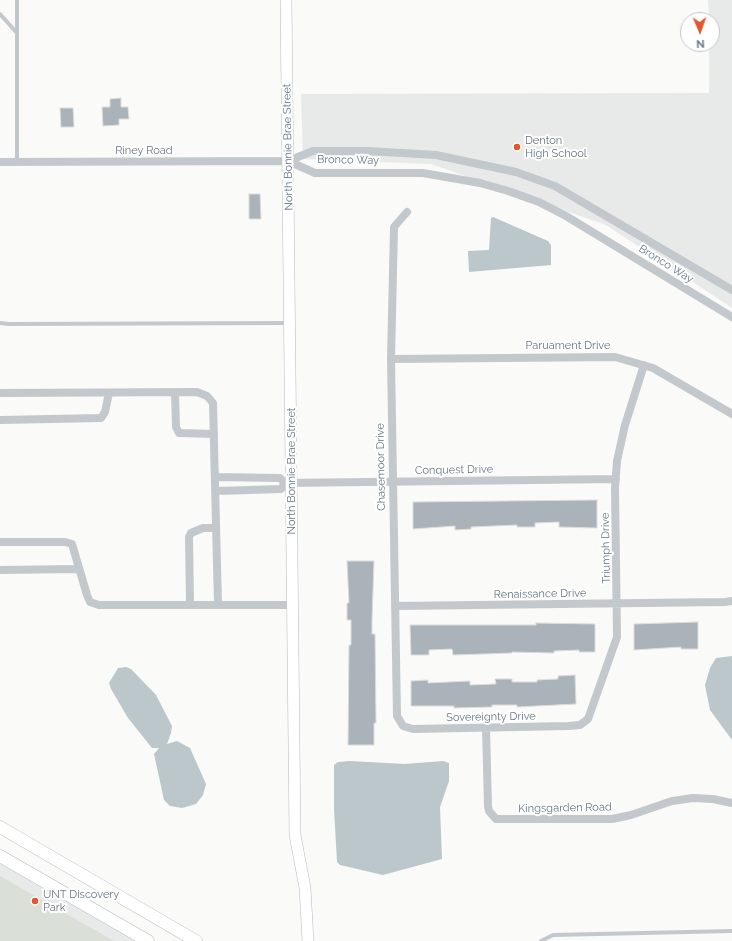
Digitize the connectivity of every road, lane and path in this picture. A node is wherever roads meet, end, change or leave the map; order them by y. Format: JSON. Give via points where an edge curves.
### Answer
{"nodes":[{"id":1,"x":17,"y":0,"type":"edge"},
{"id":2,"x":286,"y":0,"type":"edge"},
{"id":3,"x":0,"y":14,"type":"edge"},
{"id":4,"x":18,"y":33,"type":"junction"},
{"id":5,"x":288,"y":161,"type":"junction"},
{"id":6,"x":0,"y":162,"type":"edge"},
{"id":7,"x":17,"y":162,"type":"junction"},
{"id":8,"x":407,"y":212,"type":"dead end"},
{"id":9,"x":732,"y":290,"type":"edge"},
{"id":10,"x":732,"y":317,"type":"edge"},
{"id":11,"x":0,"y":323,"type":"edge"},
{"id":12,"x":291,"y":324,"type":"junction"},
{"id":13,"x":391,"y":359,"type":"junction"},
{"id":14,"x":644,"y":365,"type":"junction"},
{"id":15,"x":175,"y":392,"type":"junction"},
{"id":16,"x":0,"y":393,"type":"edge"},
{"id":17,"x":109,"y":393,"type":"junction"},
{"id":18,"x":732,"y":414,"type":"edge"},
{"id":19,"x":0,"y":420,"type":"edge"},
{"id":20,"x":214,"y":434,"type":"junction"},
{"id":21,"x":216,"y":477,"type":"junction"},
{"id":22,"x":616,"y":479,"type":"junction"},
{"id":23,"x":393,"y":482,"type":"junction"},
{"id":24,"x":289,"y":483,"type":"junction"},
{"id":25,"x":216,"y":491,"type":"junction"},
{"id":26,"x":216,"y":528,"type":"junction"},
{"id":27,"x":0,"y":542,"type":"edge"},
{"id":28,"x":79,"y":569,"type":"junction"},
{"id":29,"x":0,"y":570,"type":"edge"},
{"id":30,"x":732,"y":600,"type":"edge"},
{"id":31,"x":618,"y":604,"type":"junction"},
{"id":32,"x":190,"y":605,"type":"junction"},
{"id":33,"x":218,"y":605,"type":"junction"},
{"id":34,"x":293,"y":605,"type":"junction"},
{"id":35,"x":396,"y":606,"type":"junction"},
{"id":36,"x":580,"y":725,"type":"joint"},
{"id":37,"x":403,"y":726,"type":"joint"},
{"id":38,"x":486,"y":728,"type":"junction"},
{"id":39,"x":732,"y":803,"type":"edge"},
{"id":40,"x":0,"y":827,"type":"edge"},
{"id":41,"x":0,"y":856,"type":"edge"},
{"id":42,"x":732,"y":931,"type":"edge"},
{"id":43,"x":148,"y":941,"type":"edge"},
{"id":44,"x":196,"y":941,"type":"edge"},
{"id":45,"x":308,"y":941,"type":"edge"},
{"id":46,"x":541,"y":941,"type":"edge"}],
"edges":[{"from":1,"to":4,"type":"lane"},
{"from":2,"to":5,"type":"main road","name":"North Bonnie Brae Street"},
{"from":3,"to":4,"type":"lane"},
{"from":4,"to":7,"type":"lane"},
{"from":5,"to":7,"type":"street","name":"Riney Road"},
{"from":5,"to":9,"type":"street","name":"Bronco Way","via":[[313,151],[402,152],[436,155],[516,172],[555,186]]},
{"from":5,"to":10,"type":"street","name":"Bronco Way","via":[[315,173],[423,173],[508,191],[539,202],[566,216]]},
{"from":5,"to":12,"type":"main road","name":"North Bonnie Brae Street"},
{"from":6,"to":7,"type":"street","name":"Riney Road"},
{"from":8,"to":13,"type":"street","name":"Chasemoor Drive","via":[[396,222],[393,232]]},
{"from":11,"to":12,"type":"lane"},
{"from":12,"to":24,"type":"main road","name":"North Bonnie Brae Street"},
{"from":13,"to":14,"type":"street","name":"Paruament Drive","via":[[604,356]]},
{"from":13,"to":23,"type":"street","name":"Chasemoor Drive"},
{"from":14,"to":18,"type":"street","name":"Paruament Drive","via":[[662,372]]},
{"from":14,"to":22,"type":"street","name":"Triumph Drive","via":[[625,425]]},
{"from":15,"to":17,"type":"street"},
{"from":15,"to":20,"type":"street","via":[[198,392],[214,403]]},
{"from":15,"to":20,"type":"street","via":[[176,427],[180,433]]},
{"from":16,"to":17,"type":"street"},
{"from":17,"to":19,"type":"street","via":[[105,412],[100,418]]},
{"from":20,"to":21,"type":"street"},
{"from":21,"to":24,"type":"street","via":[[280,478]]},
{"from":21,"to":25,"type":"street"},
{"from":22,"to":23,"type":"street","name":"Conquest Drive"},
{"from":22,"to":31,"type":"street","name":"Triumph Drive"},
{"from":23,"to":24,"type":"street","name":"Conquest Drive"},
{"from":23,"to":35,"type":"street","name":"Chasemoor Drive"},
{"from":24,"to":25,"type":"street","via":[[281,490]]},
{"from":24,"to":34,"type":"main road","name":"North Bonnie Brae Street"},
{"from":25,"to":26,"type":"street"},
{"from":26,"to":32,"type":"street","via":[[203,528],[191,533]]},
{"from":26,"to":33,"type":"street"},
{"from":27,"to":28,"type":"street","via":[[72,544]]},
{"from":28,"to":29,"type":"street"},
{"from":28,"to":32,"type":"street","via":[[90,602],[99,605]]},
{"from":30,"to":31,"type":"street","name":"Renaissance Drive"},
{"from":31,"to":35,"type":"street","name":"Renaissance Drive"},
{"from":31,"to":36,"type":"street","name":"Triumph Drive","via":[[615,646],[588,719]]},
{"from":32,"to":33,"type":"street"},
{"from":33,"to":34,"type":"street"},
{"from":34,"to":45,"type":"main road","name":"North Bonnie Brae Street","via":[[295,835],[305,888]]},
{"from":35,"to":37,"type":"street","name":"Chasemoor Drive","via":[[397,716]]},
{"from":36,"to":38,"type":"street","name":"Sovereignty Drive"},
{"from":37,"to":38,"type":"street","name":"Sovereignty Drive","via":[[413,729]]},
{"from":38,"to":39,"type":"street","name":"Kingsgarden Road","via":[[488,806],[492,816],[501,820],[608,819],[684,799],[702,798]]},
{"from":40,"to":44,"type":"main road"},
{"from":41,"to":43,"type":"main road"},
{"from":42,"to":46,"type":"lane","via":[[553,935]]}]}
